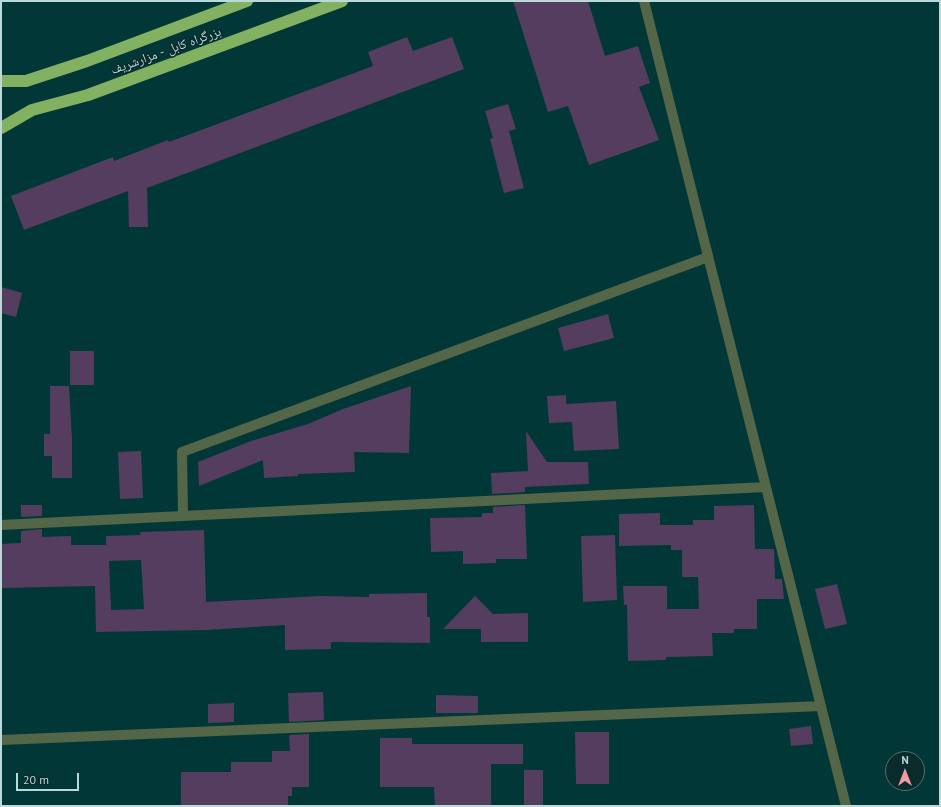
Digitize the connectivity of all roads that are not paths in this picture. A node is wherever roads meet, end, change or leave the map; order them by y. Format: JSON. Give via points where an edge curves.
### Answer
{"nodes":[{"id":1,"x":247,"y":1,"type":"edge"},
{"id":2,"x":342,"y":1,"type":"edge"},
{"id":3,"x":644,"y":1,"type":"edge"},
{"id":4,"x":1,"y":81,"type":"edge"},
{"id":5,"x":1,"y":128,"type":"edge"},
{"id":6,"x":708,"y":257,"type":"junction"},
{"id":7,"x":766,"y":486,"type":"junction"},
{"id":8,"x":183,"y":516,"type":"junction"},
{"id":9,"x":1,"y":525,"type":"edge"},
{"id":10,"x":821,"y":706,"type":"junction"},
{"id":11,"x":1,"y":740,"type":"edge"},
{"id":12,"x":846,"y":806,"type":"edge"}],
"edges":[{"from":1,"to":4,"type":"highway","name":"بزرگراه کابل - مزارشریف","via":[[26,81]]},
{"from":2,"to":5,"type":"highway","name":"بزرگراه کابل - مزارشریف","via":[[88,95],[32,110]]},
{"from":3,"to":6,"type":"street"},
{"from":6,"to":7,"type":"street"},
{"from":6,"to":8,"type":"street","via":[[182,452]]},
{"from":7,"to":8,"type":"street"},
{"from":7,"to":10,"type":"street"},
{"from":8,"to":9,"type":"street"},
{"from":10,"to":11,"type":"street"},
{"from":10,"to":12,"type":"street"}]}
